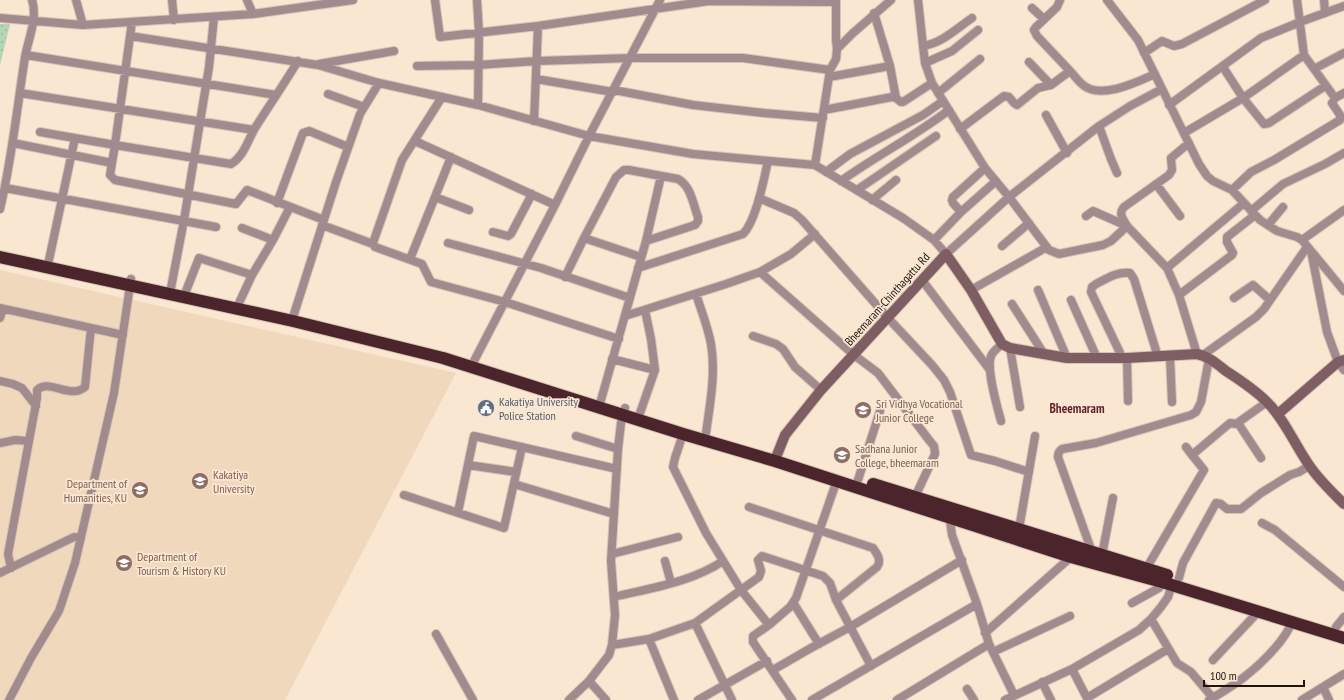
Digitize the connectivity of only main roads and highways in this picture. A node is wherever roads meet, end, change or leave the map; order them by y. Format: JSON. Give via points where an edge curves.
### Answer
{"nodes":[{"id":1,"x":0,"y":249,"type":"edge"},
{"id":2,"x":0,"y":257,"type":"edge"},
{"id":3,"x":131,"y":282,"type":"junction"},
{"id":4,"x":624,"y":412,"type":"junction"},
{"id":5,"x":949,"y":513,"type":"junction"},
{"id":6,"x":1171,"y":582,"type":"junction"},
{"id":7,"x":1340,"y":628,"type":"edge"},
{"id":8,"x":1344,"y":638,"type":"edge"}],
"edges":[{"from":1,"to":3,"type":"highway"},
{"from":2,"to":3,"type":"highway"},
{"from":3,"to":4,"type":"highway","via":[[443,358]]},
{"from":3,"to":4,"type":"highway","via":[[294,314],[444,352],[601,400]]},
{"from":4,"to":5,"type":"highway","via":[[683,434]]},
{"from":4,"to":5,"type":"highway","via":[[640,413],[916,496]]},
{"from":5,"to":6,"type":"highway","via":[[1071,556]]},
{"from":5,"to":6,"type":"highway","via":[[1019,529],[1146,569]]},
{"from":6,"to":7,"type":"highway"},
{"from":6,"to":8,"type":"highway"}]}
